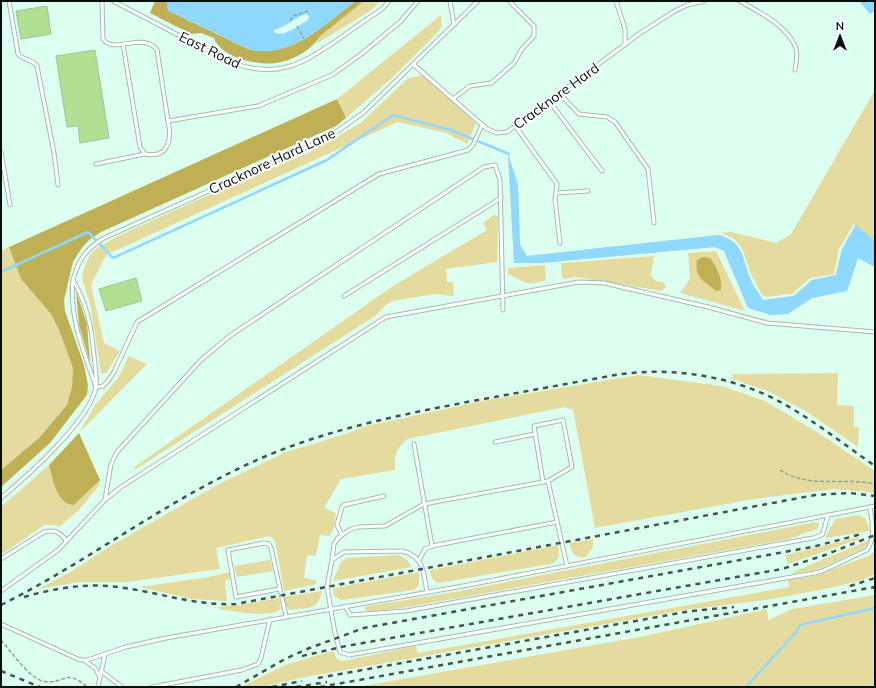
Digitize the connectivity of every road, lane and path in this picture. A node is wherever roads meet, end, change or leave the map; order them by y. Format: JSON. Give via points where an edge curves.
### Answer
{"nodes":[{"id":1,"x":10,"y":1,"type":"edge"},
{"id":2,"x":102,"y":1,"type":"edge"},
{"id":3,"x":113,"y":1,"type":"edge"},
{"id":4,"x":389,"y":1,"type":"edge"},
{"id":5,"x":418,"y":1,"type":"edge"},
{"id":6,"x":450,"y":1,"type":"edge"},
{"id":7,"x":478,"y":1,"type":"edge"},
{"id":8,"x":616,"y":1,"type":"edge"},
{"id":9,"x":704,"y":1,"type":"edge"},
{"id":10,"x":740,"y":1,"type":"edge"},
{"id":11,"x":511,"y":3,"type":"dead end"},
{"id":12,"x":308,"y":11,"type":"dead end"},
{"id":13,"x":290,"y":21,"type":"dead end"},
{"id":14,"x":454,"y":25,"type":"junction"},
{"id":15,"x":297,"y":26,"type":"dead end"},
{"id":16,"x":304,"y":39,"type":"dead end"},
{"id":17,"x":123,"y":44,"type":"junction"},
{"id":18,"x":625,"y":44,"type":"junction"},
{"id":19,"x":414,"y":65,"type":"junction"},
{"id":20,"x":795,"y":70,"type":"dead end"},
{"id":21,"x":560,"y":94,"type":"junction"},
{"id":22,"x":453,"y":99,"type":"junction"},
{"id":23,"x":550,"y":102,"type":"junction"},
{"id":24,"x":168,"y":121,"type":"junction"},
{"id":25,"x":482,"y":125,"type":"junction"},
{"id":26,"x":516,"y":127,"type":"junction"},
{"id":27,"x":1,"y":152,"type":"edge"},
{"id":28,"x":145,"y":154,"type":"junction"},
{"id":29,"x":96,"y":164,"type":"dead end"},
{"id":30,"x":602,"y":171,"type":"dead end"},
{"id":31,"x":58,"y":185,"type":"dead end"},
{"id":32,"x":588,"y":191,"type":"dead end"},
{"id":33,"x":556,"y":193,"type":"junction"},
{"id":34,"x":501,"y":198,"type":"junction"},
{"id":35,"x":10,"y":205,"type":"dead end"},
{"id":36,"x":654,"y":223,"type":"dead end"},
{"id":37,"x":560,"y":243,"type":"dead end"},
{"id":38,"x":73,"y":280,"type":"junction"},
{"id":39,"x":344,"y":296,"type":"dead end"},
{"id":40,"x":501,"y":296,"type":"junction"},
{"id":41,"x":503,"y":310,"type":"dead end"},
{"id":42,"x":875,"y":332,"type":"edge"},
{"id":43,"x":96,"y":387,"type":"junction"},
{"id":44,"x":535,"y":434,"type":"junction"},
{"id":45,"x":495,"y":442,"type":"dead end"},
{"id":46,"x":414,"y":444,"type":"dead end"},
{"id":47,"x":780,"y":470,"type":"dead end"},
{"id":48,"x":548,"y":481,"type":"junction"},
{"id":49,"x":543,"y":482,"type":"junction"},
{"id":50,"x":875,"y":484,"type":"edge"},
{"id":51,"x":384,"y":496,"type":"dead end"},
{"id":52,"x":1,"y":498,"type":"edge"},
{"id":53,"x":105,"y":500,"type":"junction"},
{"id":54,"x":424,"y":504,"type":"junction"},
{"id":55,"x":875,"y":506,"type":"edge"},
{"id":56,"x":870,"y":507,"type":"junction"},
{"id":57,"x":828,"y":515,"type":"junction"},
{"id":58,"x":557,"y":522,"type":"junction"},
{"id":59,"x":342,"y":535,"type":"junction"},
{"id":60,"x":67,"y":541,"type":"junction"},
{"id":61,"x":432,"y":546,"type":"junction"},
{"id":62,"x":1,"y":559,"type":"edge"},
{"id":63,"x":332,"y":560,"type":"junction"},
{"id":64,"x":419,"y":560,"type":"junction"},
{"id":65,"x":567,"y":566,"type":"junction"},
{"id":66,"x":279,"y":589,"type":"junction"},
{"id":67,"x":1,"y":591,"type":"edge"},
{"id":68,"x":427,"y":592,"type":"junction"},
{"id":69,"x":345,"y":606,"type":"junction"},
{"id":70,"x":330,"y":609,"type":"junction"},
{"id":71,"x":286,"y":616,"type":"junction"},
{"id":72,"x":270,"y":619,"type":"junction"},
{"id":73,"x":1,"y":624,"type":"edge"},
{"id":74,"x":1,"y":640,"type":"edge"},
{"id":75,"x":105,"y":654,"type":"junction"},
{"id":76,"x":84,"y":661,"type":"junction"},
{"id":77,"x":101,"y":671,"type":"junction"},
{"id":78,"x":100,"y":677,"type":"junction"},
{"id":79,"x":87,"y":687,"type":"edge"},
{"id":80,"x":98,"y":687,"type":"edge"},
{"id":81,"x":122,"y":687,"type":"edge"},
{"id":82,"x":152,"y":687,"type":"edge"}],
"edges":[{"from":1,"to":31,"type":"lane","via":[[18,54],[38,66]]},
{"from":2,"to":17,"type":"lane","via":[[103,40],[106,44]]},
{"from":3,"to":4,"type":"lane","name":"East Road","via":[[232,63],[269,70],[299,64],[309,59],[382,9]]},
{"from":5,"to":24,"type":"lane","via":[[400,22],[332,75],[258,106]]},
{"from":6,"to":14,"type":"lane"},
{"from":7,"to":14,"type":"lane","name":"Cracknore Hard Lane"},
{"from":8,"to":18,"type":"lane","via":[[625,29]]},
{"from":9,"to":18,"type":"lane","name":"Cracknore Hard","via":[[673,12]]},
{"from":10,"to":20,"type":"lane","via":[[773,21],[785,33],[796,49]]},
{"from":11,"to":22,"type":"lane","via":[[534,26],[534,36],[514,63],[491,83],[470,86]]},
{"from":12,"to":13,"type":"path","via":[[293,16]]},
{"from":14,"to":19,"type":"lane","name":"Cracknore Hard Lane"},
{"from":15,"to":16,"type":"path"},
{"from":17,"to":24,"type":"lane","via":[[142,42],[157,50]]},
{"from":17,"to":28,"type":"lane","via":[[140,147]]},
{"from":18,"to":21,"type":"lane","name":"Cracknore Hard"},
{"from":19,"to":22,"type":"lane","name":"Cracknore Hard"},
{"from":19,"to":38,"type":"lane","name":"Cracknore Hard Lane","via":[[362,113],[329,137],[94,244],[81,258]]},
{"from":21,"to":23,"type":"lane","name":"Cracknore Hard"},
{"from":21,"to":36,"type":"lane","via":[[579,114],[607,117],[615,122],[648,169]]},
{"from":22,"to":25,"type":"lane","name":"Cracknore Hard"},
{"from":23,"to":26,"type":"lane","name":"Cracknore Hard"},
{"from":23,"to":30,"type":"lane"},
{"from":24,"to":28,"type":"lane","via":[[169,143],[163,151]]},
{"from":25,"to":26,"type":"lane","name":"Cracknore Hard","via":[[497,133],[507,132]]},
{"from":25,"to":43,"type":"lane","via":[[468,150],[379,174],[137,322],[114,372],[103,386]]},
{"from":26,"to":33,"type":"lane","via":[[557,184]]},
{"from":27,"to":35,"type":"lane"},
{"from":28,"to":29,"type":"lane"},
{"from":32,"to":33,"type":"lane"},
{"from":33,"to":37,"type":"lane"},
{"from":34,"to":39,"type":"lane"},
{"from":34,"to":40,"type":"lane"},
{"from":34,"to":53,"type":"lane","via":[[498,170],[495,165],[484,167],[231,335],[202,360],[117,452],[111,464]]},
{"from":38,"to":43,"type":"lane","name":"Cracknore Hard Lane","via":[[75,325]]},
{"from":38,"to":43,"type":"lane","via":[[89,317]]},
{"from":40,"to":41,"type":"lane"},
{"from":40,"to":42,"type":"lane","via":[[580,282],[604,283],[708,306],[767,323]]},
{"from":40,"to":53,"type":"lane","via":[[386,317],[169,455]]},
{"from":43,"to":52,"type":"lane","via":[[86,409],[57,446],[40,465]]},
{"from":44,"to":45,"type":"lane"},
{"from":44,"to":48,"type":"lane","via":[[534,426],[563,420],[572,467]]},
{"from":44,"to":49,"type":"lane"},
{"from":46,"to":54,"type":"lane"},
{"from":47,"to":50,"type":"path","via":[[801,480]]},
{"from":48,"to":49,"type":"lane"},
{"from":48,"to":58,"type":"lane"},
{"from":49,"to":54,"type":"lane"},
{"from":51,"to":59,"type":"lane","via":[[344,505],[337,525]]},
{"from":53,"to":60,"type":"lane"},
{"from":54,"to":59,"type":"lane","via":[[385,526],[358,526]]},
{"from":54,"to":61,"type":"lane"},
{"from":55,"to":56,"type":"lane"},
{"from":56,"to":57,"type":"lane"},
{"from":56,"to":70,"type":"lane","via":[[874,535],[872,545],[867,550],[820,572],[349,655],[340,652]]},
{"from":57,"to":65,"type":"lane"},
{"from":57,"to":69,"type":"lane","via":[[822,535],[813,538],[406,611],[350,615]]},
{"from":58,"to":61,"type":"lane"},
{"from":58,"to":65,"type":"lane"},
{"from":59,"to":63,"type":"lane","via":[[334,544]]},
{"from":60,"to":62,"type":"lane","via":[[59,531],[44,532]]},
{"from":60,"to":67,"type":"lane"},
{"from":61,"to":64,"type":"lane","via":[[425,549]]},
{"from":63,"to":64,"type":"lane","via":[[344,552],[403,551]]},
{"from":63,"to":70,"type":"lane","via":[[327,587]]},
{"from":64,"to":68,"type":"lane"},
{"from":65,"to":68,"type":"lane"},
{"from":66,"to":66,"type":"lane","via":[[269,544],[228,550],[236,597]]},
{"from":66,"to":71,"type":"lane"},
{"from":68,"to":69,"type":"lane"},
{"from":69,"to":70,"type":"lane"},
{"from":70,"to":71,"type":"lane"},
{"from":71,"to":72,"type":"lane"},
{"from":72,"to":75,"type":"lane","via":[[144,643]]},
{"from":72,"to":82,"type":"lane","via":[[262,658],[258,664]]},
{"from":73,"to":76,"type":"lane"},
{"from":74,"to":79,"type":"path","via":[[39,680],[48,682],[63,677],[72,678]]},
{"from":75,"to":76,"type":"lane"},
{"from":75,"to":77,"type":"lane"},
{"from":76,"to":78,"type":"lane","via":[[95,668]]},
{"from":77,"to":78,"type":"lane"},
{"from":77,"to":81,"type":"lane"},
{"from":78,"to":80,"type":"lane"}]}
